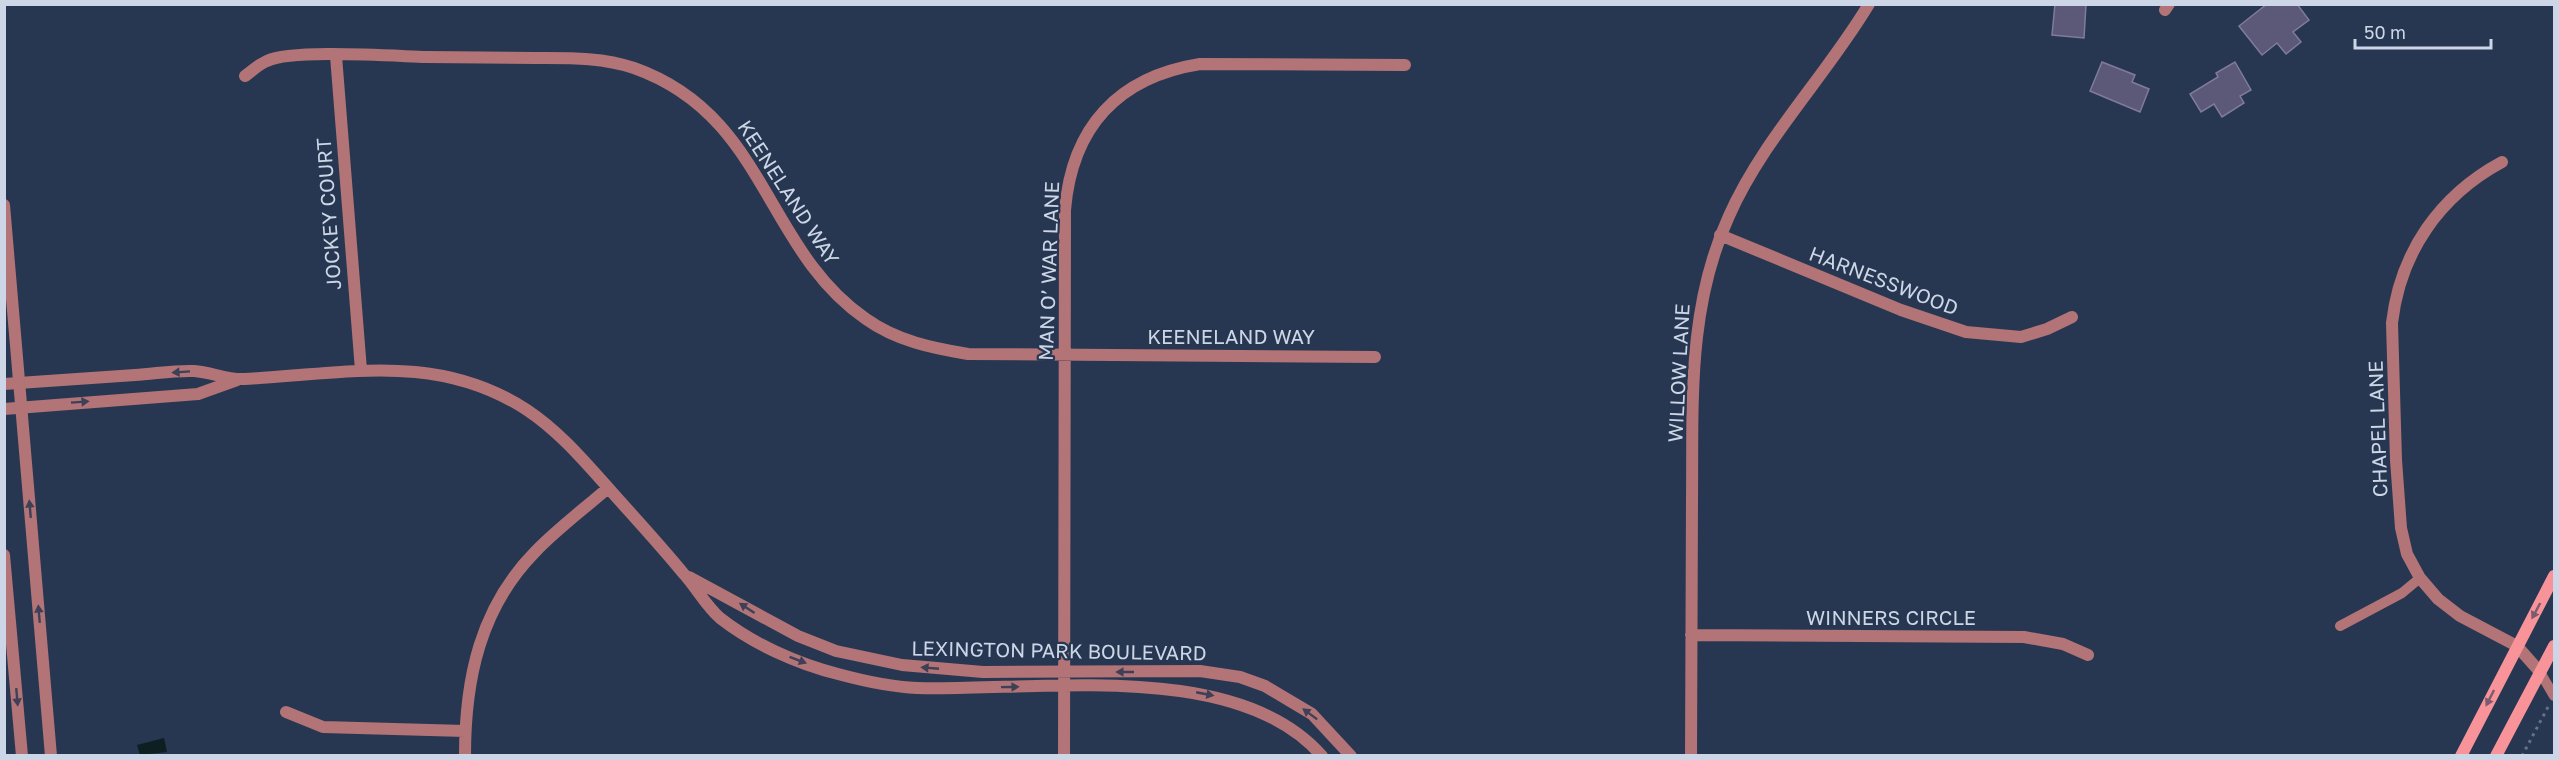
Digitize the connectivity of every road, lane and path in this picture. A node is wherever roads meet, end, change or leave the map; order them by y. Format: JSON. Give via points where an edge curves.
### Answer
{"nodes":[{"id":1,"x":1869,"y":4,"type":"edge"},
{"id":2,"x":336,"y":56,"type":"junction"},
{"id":3,"x":1404,"y":65,"type":"dead end"},
{"id":4,"x":244,"y":76,"type":"dead end"},
{"id":5,"x":2502,"y":162,"type":"dead end"},
{"id":6,"x":4,"y":205,"type":"edge"},
{"id":7,"x":1720,"y":235,"type":"junction"},
{"id":8,"x":2072,"y":317,"type":"dead end"},
{"id":9,"x":1064,"y":355,"type":"junction"},
{"id":10,"x":1375,"y":357,"type":"dead end"},
{"id":11,"x":361,"y":370,"type":"junction"},
{"id":12,"x":238,"y":379,"type":"junction"},
{"id":13,"x":21,"y":383,"type":"junction"},
{"id":14,"x":4,"y":384,"type":"edge"},
{"id":15,"x":21,"y":407,"type":"junction"},
{"id":16,"x":4,"y":409,"type":"edge"},
{"id":17,"x":608,"y":488,"type":"junction"},
{"id":18,"x":4,"y":555,"type":"edge"},
{"id":19,"x":687,"y":576,"type":"junction"},
{"id":20,"x":2554,"y":576,"type":"edge"},
{"id":21,"x":2420,"y":578,"type":"junction"},
{"id":22,"x":2340,"y":626,"type":"dead end"},
{"id":23,"x":1691,"y":635,"type":"junction"},
{"id":24,"x":2517,"y":646,"type":"junction"},
{"id":25,"x":2554,"y":646,"type":"edge"},
{"id":26,"x":2088,"y":655,"type":"dead end"},
{"id":27,"x":1064,"y":672,"type":"junction"},
{"id":28,"x":2540,"y":672,"type":"junction"},
{"id":29,"x":1064,"y":687,"type":"junction"},
{"id":30,"x":2554,"y":696,"type":"edge"},
{"id":31,"x":286,"y":712,"type":"dead end"},
{"id":32,"x":465,"y":731,"type":"junction"},
{"id":33,"x":22,"y":756,"type":"edge"},
{"id":34,"x":51,"y":756,"type":"edge"},
{"id":35,"x":465,"y":756,"type":"edge"},
{"id":36,"x":1064,"y":756,"type":"edge"},
{"id":37,"x":1322,"y":756,"type":"edge"},
{"id":38,"x":1351,"y":756,"type":"edge"},
{"id":39,"x":1691,"y":756,"type":"edge"},
{"id":40,"x":2461,"y":756,"type":"edge"},
{"id":41,"x":2496,"y":756,"type":"edge"},
{"id":42,"x":2522,"y":756,"type":"edge"}],
"edges":[{"from":1,"to":7,"type":"street","name":"WILLOW LANE","via":[[1754,170]]},
{"from":2,"to":4,"type":"street","name":"KEENELAND WAY","via":[[280,57]]},
{"from":2,"to":9,"type":"street","name":"KEENELAND WAY","via":[[578,58],[632,67],[657,77],[703,106],[722,125],[810,262],[845,303],[866,320],[928,347],[968,354]]},
{"from":2,"to":11,"type":"street","name":"JOCKEY COURT"},
{"from":3,"to":9,"type":"street","name":"MAN O’ WAR LANE","via":[[1200,64],[1164,71],[1124,92],[1088,132],[1067,182]]},
{"from":5,"to":21,"type":"street","name":"CHAPEL LANE","via":[[2478,175],[2430,223],[2414,246],[2395,296],[2392,323],[2401,528],[2407,554]]},
{"from":6,"to":13,"type":"street"},
{"from":7,"to":8,"type":"street","name":"HARNESSWOOD","via":[[1901,310],[1966,332],[2021,337]]},
{"from":7,"to":23,"type":"street","name":"WILLOW LANE","via":[[1696,328]]},
{"from":9,"to":10,"type":"street","name":"KEENELAND WAY"},
{"from":9,"to":27,"type":"street","name":"MAN O’ WAR LANE"},
{"from":11,"to":12,"type":"street","name":"LEXINGTON PARK BOULEVARD"},
{"from":11,"to":17,"type":"street","name":"LEXINGTON PARK BOULEVARD","via":[[441,374],[505,397],[561,436]]},
{"from":12,"to":13,"type":"street","name":"LEXINGTON PARK BOULEVARD","one_way":true,"via":[[195,371]]},
{"from":15,"to":12,"type":"street","name":"LEXINGTON PARK BOULEVARD","one_way":true,"via":[[198,394]]},
{"from":13,"to":14,"type":"street","name":"LEXINGTON PARK BOULEVARD"},
{"from":13,"to":15,"type":"street"},
{"from":15,"to":16,"type":"street","name":"LEXINGTON PARK BOULEVARD"},
{"from":34,"to":15,"type":"street","one_way":true},
{"from":17,"to":19,"type":"street","name":"LEXINGTON PARK BOULEVARD"},
{"from":17,"to":32,"type":"street","via":[[535,552],[495,606],[475,656]]},
{"from":18,"to":33,"type":"street","one_way":true},
{"from":27,"to":19,"type":"street","name":"LEXINGTON PARK BOULEVARD","one_way":true,"via":[[956,670],[862,658],[798,636]]},
{"from":19,"to":29,"type":"street","name":"LEXINGTON PARK BOULEVARD","one_way":true,"via":[[717,615],[734,628],[794,659],[832,673],[913,687]]},
{"from":20,"to":24,"type":"main road","one_way":true},
{"from":21,"to":22,"type":"lane","via":[[2403,593]]},
{"from":21,"to":24,"type":"street","name":"CHAPEL LANE","via":[[2460,616]]},
{"from":23,"to":26,"type":"street","name":"WINNERS CIRCLE","via":[[2024,637],[2063,644]]},
{"from":23,"to":39,"type":"street","name":"WILLOW LANE"},
{"from":24,"to":28,"type":"street","name":"CHAPEL LANE"},
{"from":24,"to":40,"type":"main road","one_way":true},
{"from":25,"to":28,"type":"main road"},
{"from":27,"to":29,"type":"street","name":"MAN O’ WAR LANE"},
{"from":38,"to":27,"type":"street","name":"LEXINGTON PARK BOULEVARD","one_way":true,"via":[[1312,714],[1265,686],[1240,677],[1200,671]]},
{"from":28,"to":30,"type":"lane"},
{"from":28,"to":41,"type":"main road"},
{"from":29,"to":36,"type":"street","name":"MAN O’ WAR LANE"},
{"from":29,"to":37,"type":"street","name":"LEXINGTON PARK BOULEVARD","one_way":true,"via":[[1158,688],[1225,698],[1275,718]]},
{"from":30,"to":42,"type":"path"},
{"from":31,"to":32,"type":"street","via":[[323,727]]},
{"from":32,"to":35,"type":"street"}]}
